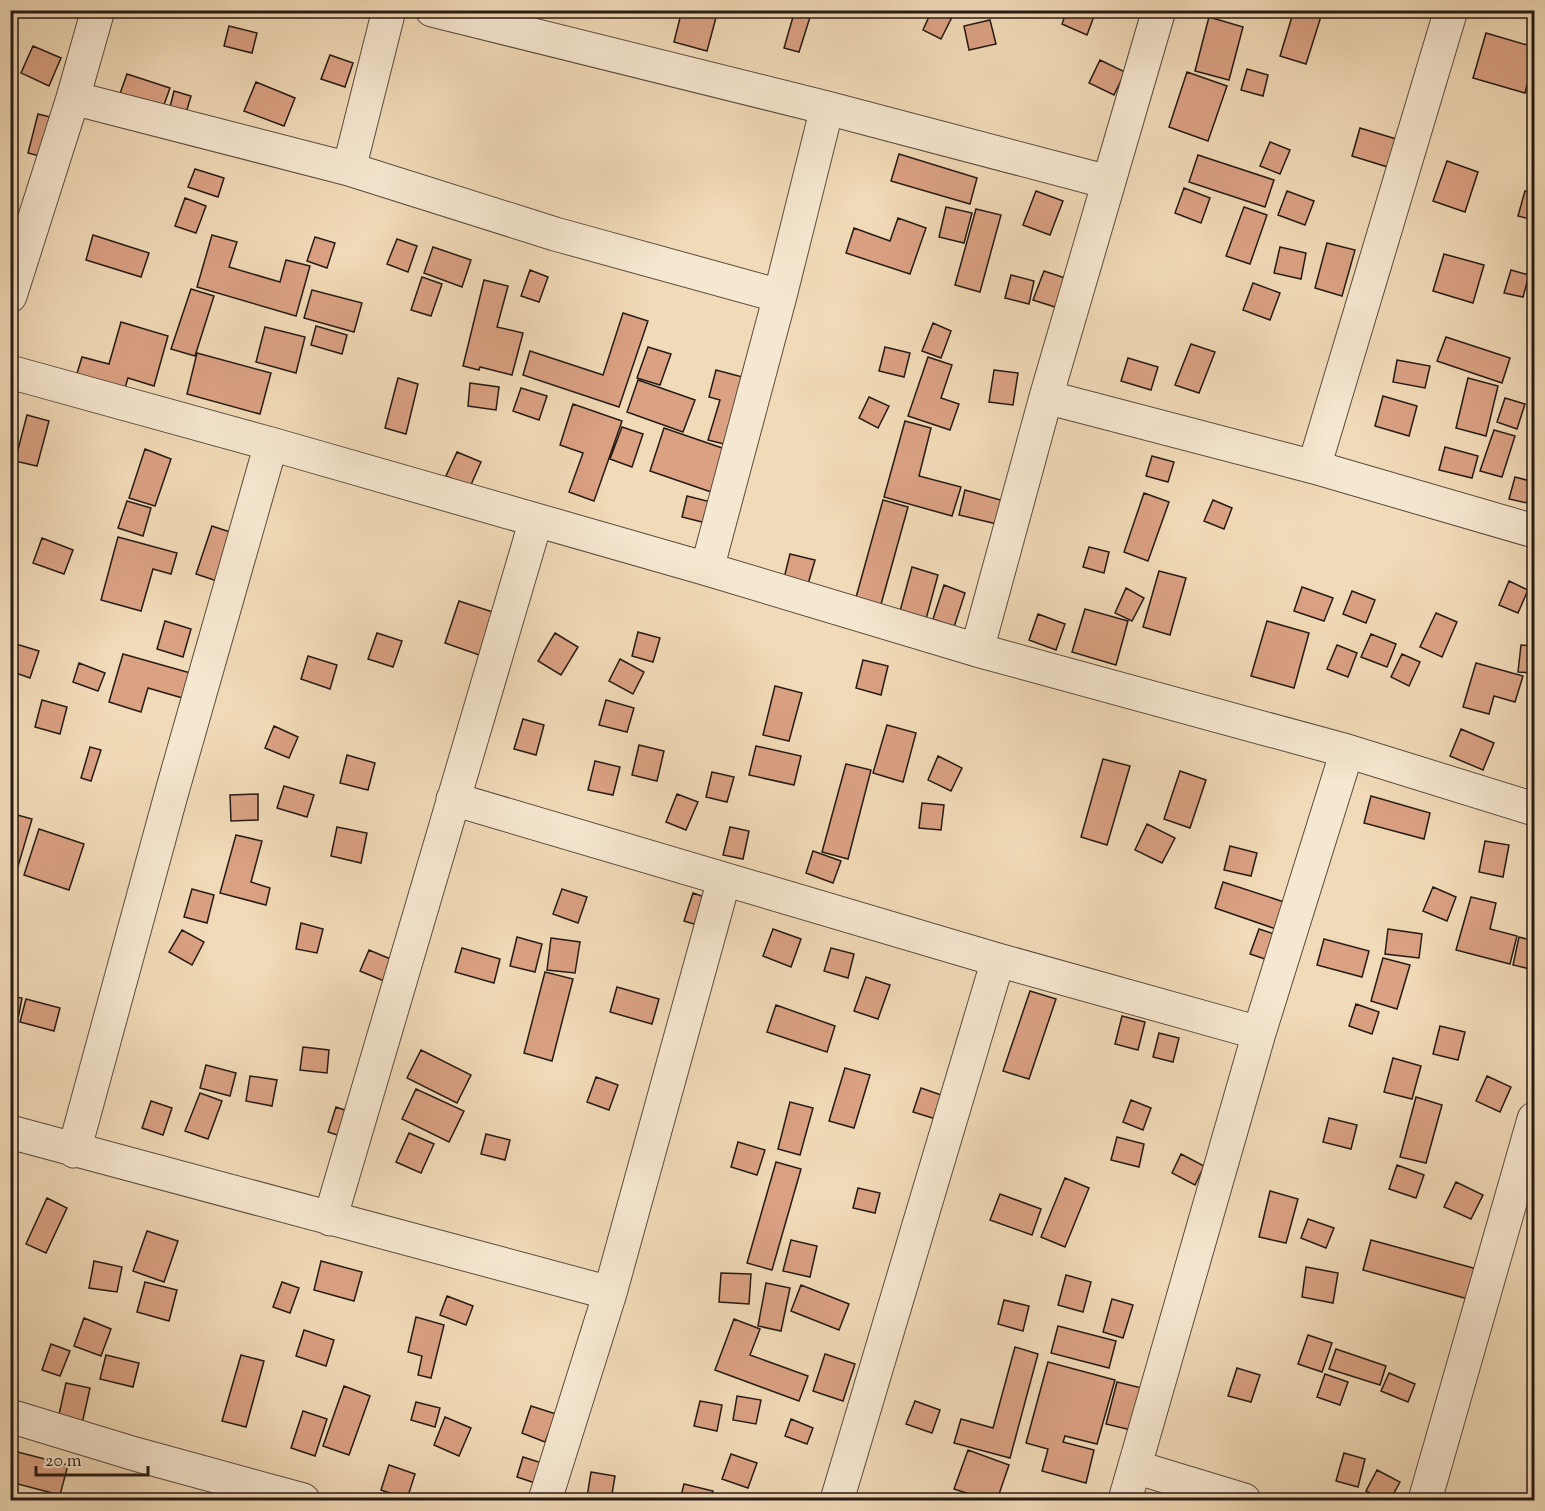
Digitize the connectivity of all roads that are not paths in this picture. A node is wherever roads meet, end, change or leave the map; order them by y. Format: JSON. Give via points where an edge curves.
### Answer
{"nodes":[{"id":1,"x":98,"y":10,"type":"edge"},
{"id":2,"x":389,"y":10,"type":"edge"},
{"id":3,"x":432,"y":10,"type":"edge"},
{"id":4,"x":1159,"y":10,"type":"edge"},
{"id":5,"x":1451,"y":10,"type":"edge"},
{"id":6,"x":73,"y":98,"type":"junction"},
{"id":7,"x":827,"y":108,"type":"junction"},
{"id":8,"x":349,"y":169,"type":"junction"},
{"id":9,"x":1108,"y":182,"type":"junction"},
{"id":10,"x":780,"y":296,"type":"junction"},
{"id":11,"x":10,"y":297,"type":"edge"},
{"id":12,"x":10,"y":372,"type":"edge"},
{"id":13,"x":1046,"y":397,"type":"junction"},
{"id":14,"x":271,"y":444,"type":"junction"},
{"id":15,"x":1314,"y":467,"type":"junction"},
{"id":16,"x":536,"y":520,"type":"junction"},
{"id":17,"x":1534,"y":531,"type":"edge"},
{"id":18,"x":707,"y":569,"type":"junction"},
{"id":19,"x":977,"y":650,"type":"junction"},
{"id":20,"x":1347,"y":751,"type":"junction"},
{"id":21,"x":453,"y":799,"type":"junction"},
{"id":22,"x":1534,"y":809,"type":"edge"},
{"id":23,"x":724,"y":880,"type":"junction"},
{"id":24,"x":998,"y":960,"type":"junction"},
{"id":25,"x":1259,"y":1033,"type":"junction"},
{"id":26,"x":1534,"y":1119,"type":"edge"},
{"id":27,"x":10,"y":1132,"type":"edge"},
{"id":28,"x":74,"y":1151,"type":"junction"},
{"id":29,"x":330,"y":1219,"type":"junction"},
{"id":30,"x":610,"y":1293,"type":"junction"},
{"id":31,"x":10,"y":1416,"type":"edge"},
{"id":32,"x":1135,"y":1467,"type":"junction"},
{"id":33,"x":249,"y":1493,"type":"edge"},
{"id":34,"x":303,"y":1500,"type":"edge"},
{"id":35,"x":545,"y":1500,"type":"edge"},
{"id":36,"x":837,"y":1500,"type":"edge"},
{"id":37,"x":1125,"y":1500,"type":"edge"},
{"id":38,"x":1244,"y":1500,"type":"edge"},
{"id":39,"x":1425,"y":1500,"type":"edge"}],
"edges":[{"from":1,"to":6,"type":"street"},
{"from":2,"to":8,"type":"street"},
{"from":3,"to":7,"type":"street"},
{"from":4,"to":9,"type":"street"},
{"from":5,"to":15,"type":"street"},
{"from":6,"to":8,"type":"street"},
{"from":6,"to":11,"type":"street"},
{"from":7,"to":9,"type":"street"},
{"from":7,"to":10,"type":"street"},
{"from":8,"to":10,"type":"street","via":[[555,234]]},
{"from":9,"to":13,"type":"street"},
{"from":10,"to":18,"type":"street"},
{"from":12,"to":14,"type":"street"},
{"from":13,"to":15,"type":"street"},
{"from":13,"to":19,"type":"street"},
{"from":14,"to":16,"type":"street"},
{"from":14,"to":28,"type":"street"},
{"from":15,"to":17,"type":"street"},
{"from":16,"to":18,"type":"street"},
{"from":16,"to":21,"type":"street"},
{"from":18,"to":19,"type":"street"},
{"from":19,"to":20,"type":"street"},
{"from":20,"to":22,"type":"street"},
{"from":20,"to":25,"type":"street"},
{"from":21,"to":23,"type":"street"},
{"from":21,"to":29,"type":"street"},
{"from":23,"to":24,"type":"street"},
{"from":23,"to":30,"type":"street"},
{"from":24,"to":25,"type":"street"},
{"from":24,"to":36,"type":"street"},
{"from":25,"to":32,"type":"street"},
{"from":26,"to":39,"type":"street"},
{"from":27,"to":28,"type":"street"},
{"from":28,"to":29,"type":"street"},
{"from":29,"to":30,"type":"street"},
{"from":30,"to":35,"type":"street"},
{"from":31,"to":33,"type":"street"},
{"from":32,"to":37,"type":"street"},
{"from":32,"to":38,"type":"street"},
{"from":33,"to":34,"type":"street"}]}
